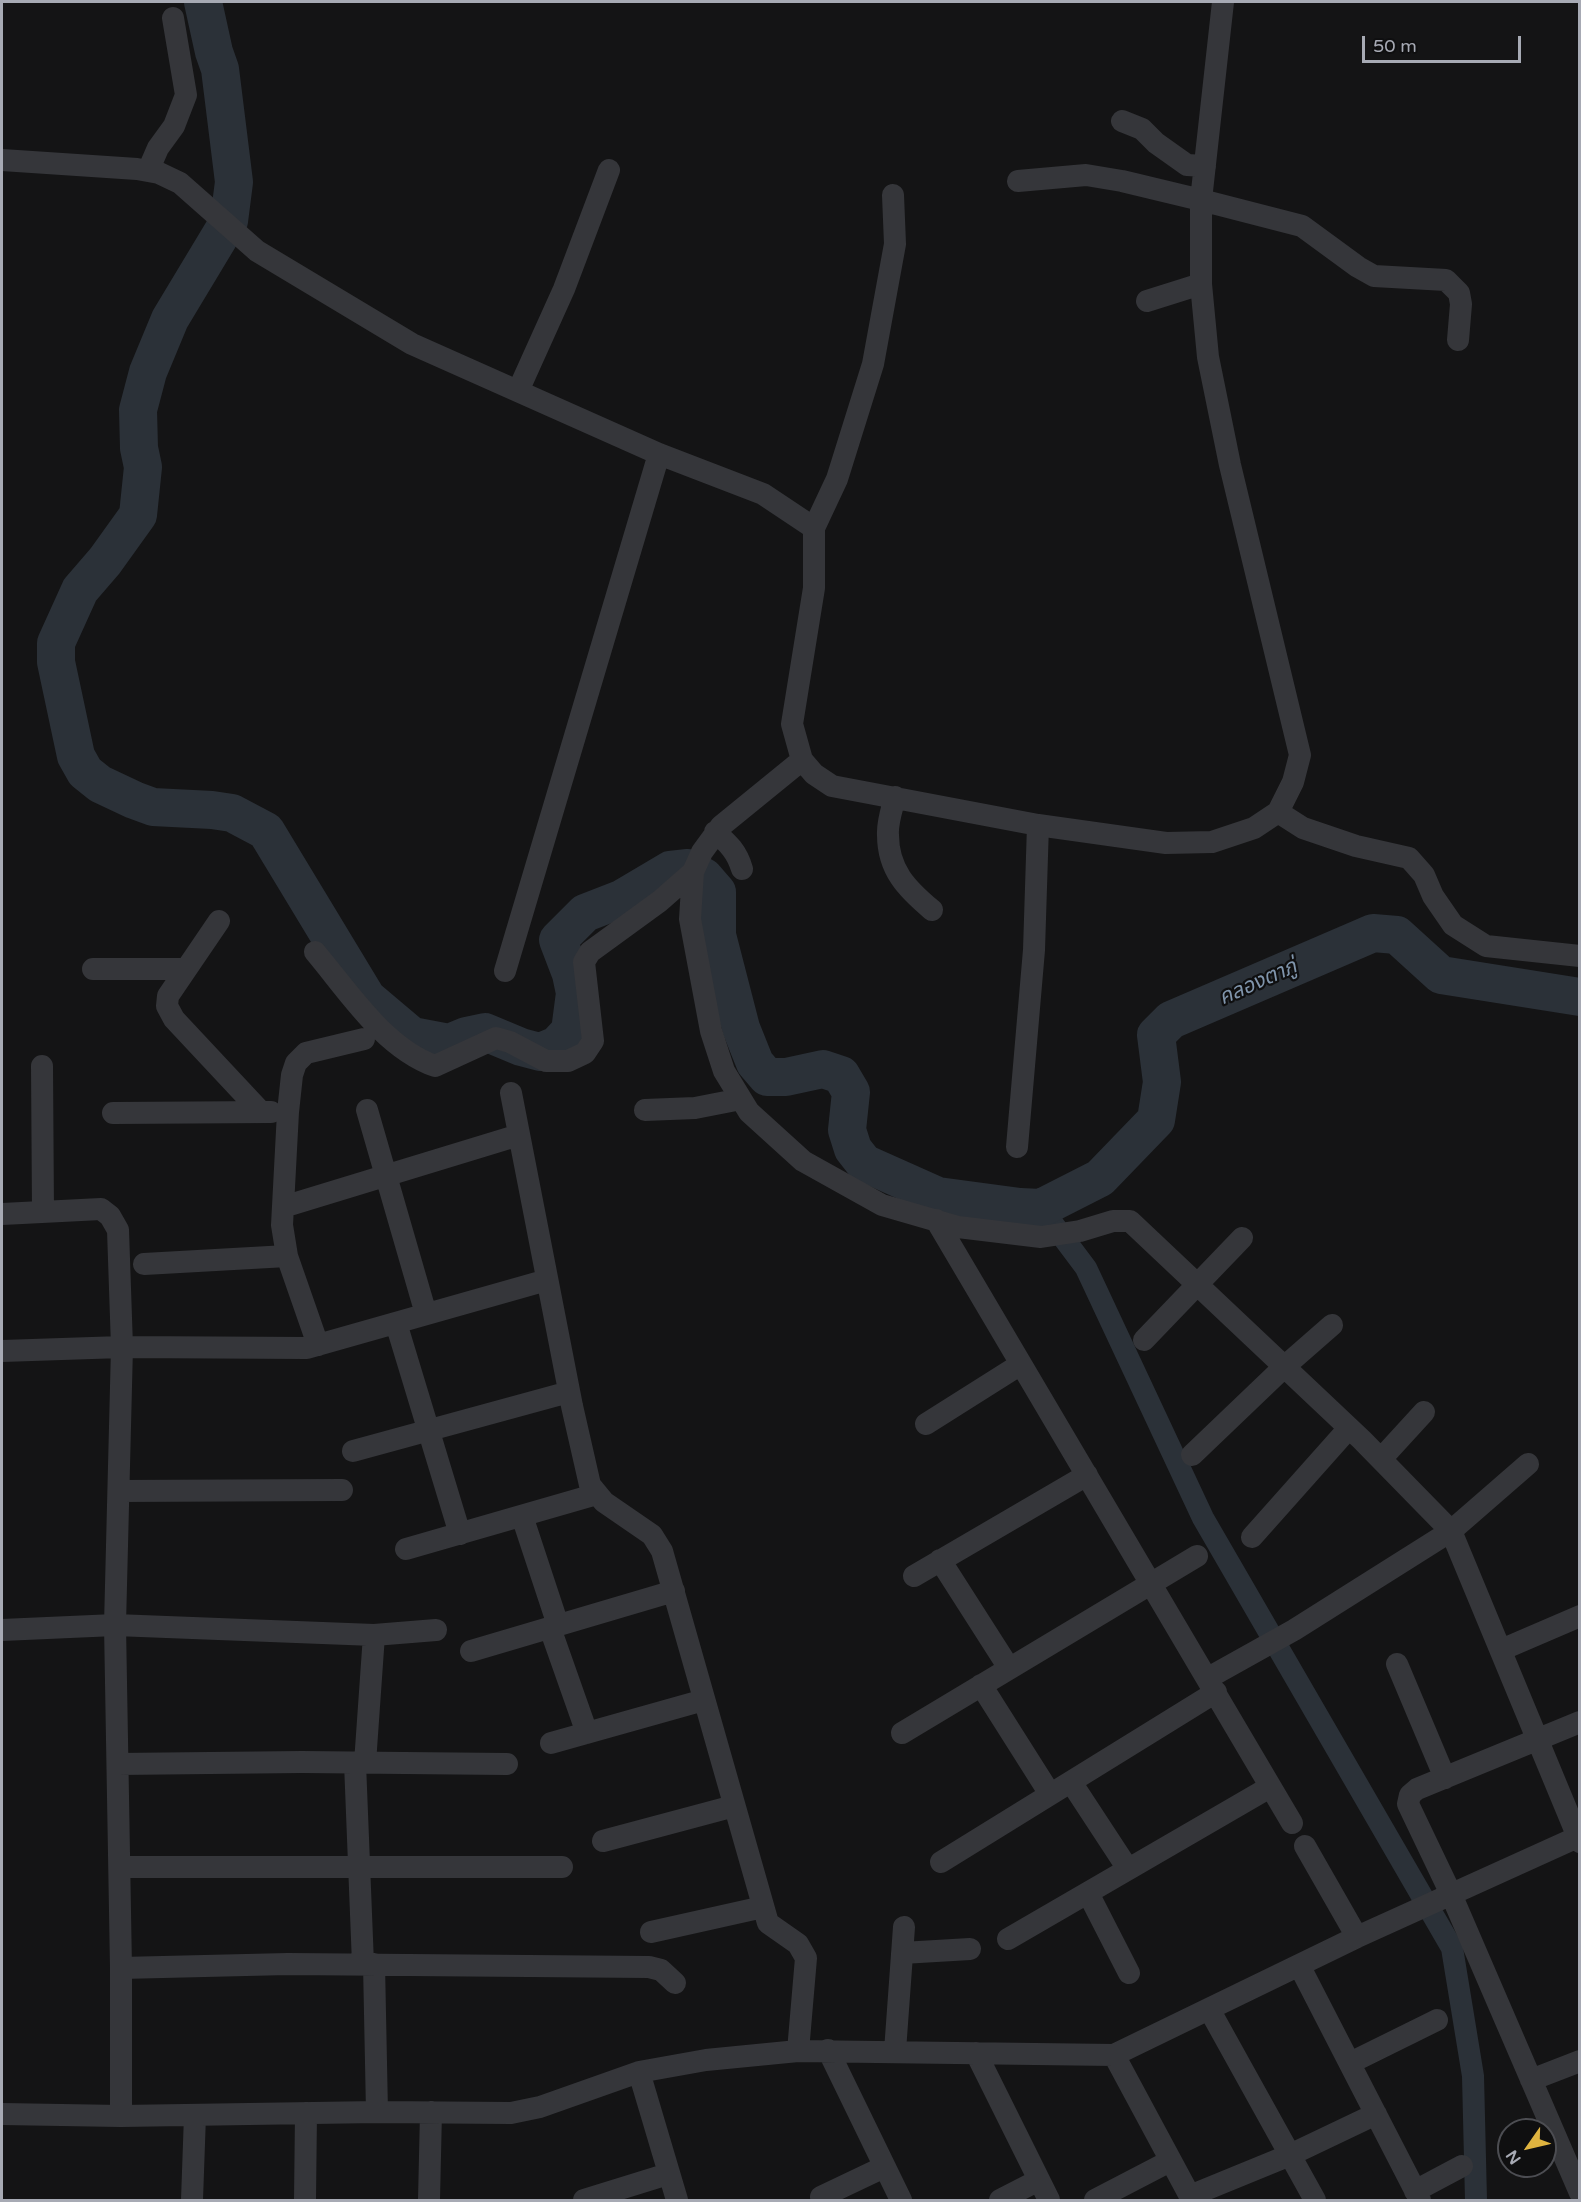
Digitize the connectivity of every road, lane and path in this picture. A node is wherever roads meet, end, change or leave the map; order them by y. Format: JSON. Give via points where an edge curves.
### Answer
{"nodes":[{"id":1,"x":1223,"y":2,"type":"edge"},
{"id":2,"x":173,"y":18,"type":"dead end"},
{"id":3,"x":1122,"y":121,"type":"dead end"},
{"id":4,"x":2,"y":160,"type":"edge"},
{"id":5,"x":1205,"y":166,"type":"junction"},
{"id":6,"x":609,"y":170,"type":"dead end"},
{"id":7,"x":148,"y":171,"type":"junction"},
{"id":8,"x":1018,"y":181,"type":"dead end"},
{"id":9,"x":893,"y":195,"type":"dead end"},
{"id":10,"x":1201,"y":200,"type":"junction"},
{"id":11,"x":1201,"y":284,"type":"junction"},
{"id":12,"x":1147,"y":301,"type":"dead end"},
{"id":13,"x":1458,"y":340,"type":"dead end"},
{"id":14,"x":518,"y":391,"type":"junction"},
{"id":15,"x":659,"y":454,"type":"junction"},
{"id":16,"x":814,"y":528,"type":"junction"},
{"id":17,"x":802,"y":760,"type":"junction"},
{"id":18,"x":895,"y":797,"type":"junction"},
{"id":19,"x":1278,"y":813,"type":"junction"},
{"id":20,"x":1038,"y":825,"type":"junction"},
{"id":21,"x":715,"y":832,"type":"junction"},
{"id":22,"x":742,"y":869,"type":"dead end"},
{"id":23,"x":693,"y":872,"type":"junction"},
{"id":24,"x":932,"y":910,"type":"dead end"},
{"id":25,"x":219,"y":921,"type":"dead end"},
{"id":26,"x":315,"y":951,"type":"dead end"},
{"id":27,"x":1580,"y":956,"type":"edge"},
{"id":28,"x":93,"y":969,"type":"dead end"},
{"id":29,"x":185,"y":969,"type":"junction"},
{"id":30,"x":505,"y":971,"type":"dead end"},
{"id":31,"x":364,"y":1039,"type":"dead end"},
{"id":32,"x":42,"y":1066,"type":"dead end"},
{"id":33,"x":511,"y":1093,"type":"dead end"},
{"id":34,"x":741,"y":1099,"type":"junction"},
{"id":35,"x":367,"y":1110,"type":"dead end"},
{"id":36,"x":645,"y":1110,"type":"dead end"},
{"id":37,"x":261,"y":1112,"type":"junction"},
{"id":38,"x":288,"y":1112,"type":"junction"},
{"id":39,"x":113,"y":1113,"type":"dead end"},
{"id":40,"x":519,"y":1135,"type":"junction"},
{"id":41,"x":1017,"y":1147,"type":"dead end"},
{"id":42,"x":387,"y":1176,"type":"junction"},
{"id":43,"x":283,"y":1208,"type":"junction"},
{"id":44,"x":43,"y":1212,"type":"junction"},
{"id":45,"x":2,"y":1214,"type":"edge"},
{"id":46,"x":936,"y":1220,"type":"junction"},
{"id":47,"x":1242,"y":1238,"type":"dead end"},
{"id":48,"x":286,"y":1256,"type":"junction"},
{"id":49,"x":144,"y":1264,"type":"dead end"},
{"id":50,"x":547,"y":1280,"type":"junction"},
{"id":51,"x":1198,"y":1285,"type":"junction"},
{"id":52,"x":426,"y":1314,"type":"junction"},
{"id":53,"x":396,"y":1323,"type":"junction"},
{"id":54,"x":1332,"y":1326,"type":"dead end"},
{"id":55,"x":1144,"y":1340,"type":"dead end"},
{"id":56,"x":318,"y":1345,"type":"junction"},
{"id":57,"x":122,"y":1347,"type":"junction"},
{"id":58,"x":2,"y":1351,"type":"edge"},
{"id":59,"x":1021,"y":1364,"type":"junction"},
{"id":60,"x":1284,"y":1367,"type":"junction"},
{"id":61,"x":569,"y":1392,"type":"junction"},
{"id":62,"x":1424,"y":1412,"type":"dead end"},
{"id":63,"x":926,"y":1424,"type":"dead end"},
{"id":64,"x":1349,"y":1428,"type":"junction"},
{"id":65,"x":428,"y":1431,"type":"junction"},
{"id":66,"x":353,"y":1451,"type":"dead end"},
{"id":67,"x":1192,"y":1455,"type":"dead end"},
{"id":68,"x":1381,"y":1459,"type":"junction"},
{"id":69,"x":1528,"y":1464,"type":"dead end"},
{"id":70,"x":1087,"y":1475,"type":"junction"},
{"id":71,"x":342,"y":1490,"type":"dead end"},
{"id":72,"x":119,"y":1491,"type":"junction"},
{"id":73,"x":597,"y":1494,"type":"junction"},
{"id":74,"x":522,"y":1515,"type":"junction"},
{"id":75,"x":1450,"y":1531,"type":"junction"},
{"id":76,"x":460,"y":1533,"type":"junction"},
{"id":77,"x":1252,"y":1537,"type":"dead end"},
{"id":78,"x":406,"y":1549,"type":"dead end"},
{"id":79,"x":1197,"y":1556,"type":"dead end"},
{"id":80,"x":940,"y":1560,"type":"junction"},
{"id":81,"x":914,"y":1576,"type":"dead end"},
{"id":82,"x":1151,"y":1582,"type":"junction"},
{"id":83,"x":674,"y":1591,"type":"junction"},
{"id":84,"x":1580,"y":1616,"type":"edge"},
{"id":85,"x":116,"y":1625,"type":"junction"},
{"id":86,"x":554,"y":1626,"type":"junction"},
{"id":87,"x":2,"y":1630,"type":"edge"},
{"id":88,"x":436,"y":1630,"type":"dead end"},
{"id":89,"x":374,"y":1635,"type":"junction"},
{"id":90,"x":1501,"y":1650,"type":"junction"},
{"id":91,"x":471,"y":1652,"type":"dead end"},
{"id":92,"x":1397,"y":1664,"type":"dead end"},
{"id":93,"x":1009,"y":1668,"type":"junction"},
{"id":94,"x":981,"y":1685,"type":"junction"},
{"id":95,"x":1212,"y":1685,"type":"junction"},
{"id":96,"x":704,"y":1700,"type":"junction"},
{"id":97,"x":1580,"y":1722,"type":"edge"},
{"id":98,"x":587,"y":1733,"type":"junction"},
{"id":99,"x":902,"y":1733,"type":"dead end"},
{"id":100,"x":1537,"y":1740,"type":"junction"},
{"id":101,"x":551,"y":1743,"type":"dead end"},
{"id":102,"x":360,"y":1763,"type":"junction"},
{"id":103,"x":118,"y":1764,"type":"junction"},
{"id":104,"x":507,"y":1764,"type":"dead end"},
{"id":105,"x":1445,"y":1778,"type":"junction"},
{"id":106,"x":1071,"y":1782,"type":"junction"},
{"id":107,"x":1270,"y":1787,"type":"junction"},
{"id":108,"x":1050,"y":1794,"type":"junction"},
{"id":109,"x":734,"y":1806,"type":"junction"},
{"id":110,"x":1292,"y":1823,"type":"dead end"},
{"id":111,"x":1579,"y":1838,"type":"edge"},
{"id":112,"x":603,"y":1840,"type":"dead end"},
{"id":113,"x":1305,"y":1846,"type":"dead end"},
{"id":114,"x":940,"y":1862,"type":"dead end"},
{"id":115,"x":360,"y":1866,"type":"junction"},
{"id":116,"x":120,"y":1867,"type":"junction"},
{"id":117,"x":562,"y":1867,"type":"dead end"},
{"id":118,"x":1128,"y":1869,"type":"junction"},
{"id":119,"x":1088,"y":1893,"type":"junction"},
{"id":120,"x":1443,"y":1898,"type":"junction"},
{"id":121,"x":763,"y":1907,"type":"junction"},
{"id":122,"x":904,"y":1927,"type":"dead end"},
{"id":123,"x":651,"y":1932,"type":"dead end"},
{"id":124,"x":1357,"y":1937,"type":"junction"},
{"id":125,"x":1008,"y":1939,"type":"dead end"},
{"id":126,"x":970,"y":1949,"type":"dead end"},
{"id":127,"x":902,"y":1953,"type":"junction"},
{"id":128,"x":369,"y":1964,"type":"junction"},
{"id":129,"x":1299,"y":1965,"type":"junction"},
{"id":130,"x":121,"y":1968,"type":"junction"},
{"id":131,"x":1129,"y":1973,"type":"dead end"},
{"id":132,"x":675,"y":1983,"type":"dead end"},
{"id":133,"x":1209,"y":2009,"type":"junction"},
{"id":134,"x":1437,"y":2020,"type":"dead end"},
{"id":135,"x":828,"y":2050,"type":"junction"},
{"id":136,"x":798,"y":2051,"type":"junction"},
{"id":137,"x":895,"y":2051,"type":"junction"},
{"id":138,"x":976,"y":2053,"type":"junction"},
{"id":139,"x":1114,"y":2055,"type":"junction"},
{"id":140,"x":1580,"y":2061,"type":"edge"},
{"id":141,"x":1350,"y":2063,"type":"junction"},
{"id":142,"x":639,"y":2072,"type":"junction"},
{"id":143,"x":1531,"y":2080,"type":"junction"},
{"id":144,"x":377,"y":2112,"type":"junction"},
{"id":145,"x":431,"y":2112,"type":"junction"},
{"id":146,"x":306,"y":2113,"type":"junction"},
{"id":147,"x":2,"y":2114,"type":"edge"},
{"id":148,"x":1376,"y":2114,"type":"junction"},
{"id":149,"x":195,"y":2115,"type":"junction"},
{"id":150,"x":121,"y":2116,"type":"junction"},
{"id":151,"x":1290,"y":2155,"type":"junction"},
{"id":152,"x":1170,"y":2160,"type":"junction"},
{"id":153,"x":1462,"y":2166,"type":"dead end"},
{"id":154,"x":884,"y":2167,"type":"junction"},
{"id":155,"x":668,"y":2174,"type":"junction"},
{"id":156,"x":1039,"y":2180,"type":"junction"},
{"id":157,"x":1580,"y":2193,"type":"edge"},
{"id":158,"x":1418,"y":2196,"type":"edge"},
{"id":159,"x":821,"y":2197,"type":"dead end"},
{"id":160,"x":1191,"y":2198,"type":"edge"},
{"id":161,"x":192,"y":2200,"type":"edge"},
{"id":162,"x":305,"y":2200,"type":"edge"},
{"id":163,"x":429,"y":2200,"type":"edge"},
{"id":164,"x":584,"y":2200,"type":"edge"},
{"id":165,"x":677,"y":2200,"type":"edge"},
{"id":166,"x":901,"y":2200,"type":"edge"},
{"id":167,"x":1000,"y":2200,"type":"edge"},
{"id":168,"x":1049,"y":2200,"type":"edge"},
{"id":169,"x":1095,"y":2200,"type":"edge"},
{"id":170,"x":1315,"y":2200,"type":"edge"}],
"edges":[{"from":1,"to":5,"type":"street"},
{"from":2,"to":7,"type":"street","via":[[186,95],[174,126]]},
{"from":3,"to":5,"type":"street","via":[[1142,129],[1186,165]]},
{"from":4,"to":7,"type":"street"},
{"from":5,"to":10,"type":"street"},
{"from":6,"to":14,"type":"street","via":[[564,289]]},
{"from":7,"to":14,"type":"street","via":[[180,183],[257,251],[412,344]]},
{"from":8,"to":10,"type":"street","via":[[1086,175]]},
{"from":9,"to":16,"type":"street","via":[[896,244],[873,364],[837,478]]},
{"from":10,"to":11,"type":"street"},
{"from":10,"to":13,"type":"street","via":[[1302,226],[1374,276],[1446,280],[1460,293]]},
{"from":11,"to":12,"type":"street"},
{"from":11,"to":19,"type":"street","via":[[1208,357],[1230,465],[1300,755],[1293,782]]},
{"from":14,"to":15,"type":"street"},
{"from":15,"to":16,"type":"street","via":[[763,494]]},
{"from":15,"to":30,"type":"street"},
{"from":16,"to":17,"type":"street","via":[[813,588],[792,724]]},
{"from":17,"to":18,"type":"street","via":[[832,786]]},
{"from":17,"to":21,"type":"street"},
{"from":18,"to":20,"type":"street"},
{"from":18,"to":24,"type":"street","via":[[887,835],[893,864],[901,882]]},
{"from":19,"to":20,"type":"street","via":[[1254,828],[1212,842],[1166,843]]},
{"from":19,"to":27,"type":"street","via":[[1303,828],[1409,858],[1424,875],[1432,896],[1453,925],[1486,946]]},
{"from":20,"to":41,"type":"street","via":[[1034,950]]},
{"from":21,"to":22,"type":"street","via":[[732,846]]},
{"from":21,"to":23,"type":"street"},
{"from":23,"to":26,"type":"street","via":[[590,952],[585,962],[593,1041],[585,1053],[568,1061],[546,1061],[496,1038],[435,1066],[421,1061],[384,1034]]},
{"from":23,"to":34,"type":"street","via":[[690,919],[711,1031],[724,1071]]},
{"from":25,"to":29,"type":"street"},
{"from":28,"to":29,"type":"street"},
{"from":29,"to":37,"type":"street","via":[[168,996],[167,1006],[174,1019]]},
{"from":31,"to":38,"type":"street","via":[[306,1053],[296,1063],[292,1075]]},
{"from":32,"to":44,"type":"street"},
{"from":33,"to":40,"type":"street"},
{"from":34,"to":36,"type":"street","via":[[695,1108]]},
{"from":34,"to":46,"type":"street","via":[[749,1112],[803,1161],[882,1205]]},
{"from":35,"to":42,"type":"street"},
{"from":37,"to":38,"type":"street"},
{"from":37,"to":39,"type":"street"},
{"from":38,"to":43,"type":"street"},
{"from":40,"to":42,"type":"street"},
{"from":40,"to":50,"type":"street"},
{"from":42,"to":43,"type":"street"},
{"from":42,"to":52,"type":"street"},
{"from":43,"to":48,"type":"street"},
{"from":44,"to":45,"type":"street"},
{"from":44,"to":57,"type":"street","via":[[101,1209],[110,1216],[118,1230]]},
{"from":46,"to":51,"type":"street","via":[[958,1227],[1041,1238],[1113,1221],[1130,1221]]},
{"from":46,"to":59,"type":"street"},
{"from":47,"to":51,"type":"street"},
{"from":48,"to":49,"type":"street"},
{"from":48,"to":56,"type":"street"},
{"from":50,"to":52,"type":"street"},
{"from":50,"to":61,"type":"street"},
{"from":51,"to":55,"type":"street"},
{"from":51,"to":60,"type":"street"},
{"from":52,"to":53,"type":"street"},
{"from":53,"to":56,"type":"street"},
{"from":53,"to":65,"type":"street"},
{"from":54,"to":60,"type":"street"},
{"from":56,"to":57,"type":"street"},
{"from":57,"to":58,"type":"street"},
{"from":57,"to":72,"type":"street"},
{"from":59,"to":63,"type":"street"},
{"from":59,"to":70,"type":"street"},
{"from":60,"to":64,"type":"street"},
{"from":60,"to":67,"type":"street"},
{"from":61,"to":65,"type":"street"},
{"from":61,"to":73,"type":"street","via":[[591,1485]]},
{"from":62,"to":68,"type":"street"},
{"from":64,"to":68,"type":"street"},
{"from":64,"to":77,"type":"street"},
{"from":65,"to":66,"type":"street"},
{"from":65,"to":76,"type":"street"},
{"from":68,"to":75,"type":"street"},
{"from":69,"to":75,"type":"street"},
{"from":70,"to":80,"type":"street"},
{"from":70,"to":82,"type":"street"},
{"from":71,"to":72,"type":"street"},
{"from":72,"to":85,"type":"street"},
{"from":73,"to":74,"type":"street"},
{"from":73,"to":83,"type":"street","via":[[652,1535],[662,1551]]},
{"from":74,"to":76,"type":"street"},
{"from":74,"to":86,"type":"street"},
{"from":75,"to":90,"type":"street"},
{"from":75,"to":95,"type":"street","via":[[1261,1649]]},
{"from":76,"to":78,"type":"street"},
{"from":79,"to":82,"type":"street"},
{"from":80,"to":81,"type":"street"},
{"from":80,"to":93,"type":"street"},
{"from":82,"to":93,"type":"street"},
{"from":82,"to":95,"type":"street"},
{"from":83,"to":86,"type":"street"},
{"from":83,"to":96,"type":"street"},
{"from":84,"to":90,"type":"street"},
{"from":85,"to":87,"type":"street"},
{"from":85,"to":89,"type":"street"},
{"from":85,"to":103,"type":"street"},
{"from":86,"to":91,"type":"street"},
{"from":86,"to":98,"type":"street"},
{"from":88,"to":89,"type":"street"},
{"from":89,"to":102,"type":"street"},
{"from":90,"to":100,"type":"street"},
{"from":92,"to":105,"type":"street"},
{"from":93,"to":94,"type":"street"},
{"from":94,"to":99,"type":"street"},
{"from":94,"to":108,"type":"street"},
{"from":95,"to":106,"type":"street"},
{"from":95,"to":107,"type":"street"},
{"from":96,"to":98,"type":"street"},
{"from":96,"to":109,"type":"street"},
{"from":97,"to":100,"type":"street"},
{"from":98,"to":101,"type":"street"},
{"from":100,"to":105,"type":"street"},
{"from":100,"to":111,"type":"street"},
{"from":102,"to":103,"type":"street"},
{"from":102,"to":104,"type":"street"},
{"from":102,"to":115,"type":"street"},
{"from":103,"to":116,"type":"street"},
{"from":105,"to":120,"type":"street","via":[[1417,1789],[1408,1804]]},
{"from":106,"to":108,"type":"street"},
{"from":106,"to":118,"type":"street"},
{"from":107,"to":110,"type":"street"},
{"from":107,"to":118,"type":"street"},
{"from":108,"to":114,"type":"street"},
{"from":109,"to":112,"type":"street"},
{"from":109,"to":121,"type":"street"},
{"from":111,"to":120,"type":"street"},
{"from":113,"to":124,"type":"street"},
{"from":115,"to":116,"type":"street"},
{"from":115,"to":117,"type":"street"},
{"from":115,"to":128,"type":"street"},
{"from":116,"to":130,"type":"street"},
{"from":118,"to":119,"type":"street"},
{"from":119,"to":125,"type":"street"},
{"from":119,"to":131,"type":"street"},
{"from":120,"to":124,"type":"street"},
{"from":120,"to":143,"type":"street"},
{"from":121,"to":123,"type":"street"},
{"from":121,"to":136,"type":"street","via":[[768,1923],[798,1944],[807,1958]]},
{"from":122,"to":127,"type":"street"},
{"from":124,"to":129,"type":"street"},
{"from":126,"to":127,"type":"street"},
{"from":127,"to":137,"type":"street"},
{"from":128,"to":130,"type":"street"},
{"from":128,"to":132,"type":"street","via":[[649,1967],[661,1970]]},
{"from":128,"to":144,"type":"street"},
{"from":129,"to":133,"type":"street"},
{"from":129,"to":141,"type":"street"},
{"from":130,"to":150,"type":"street"},
{"from":133,"to":139,"type":"street"},
{"from":133,"to":151,"type":"street"},
{"from":134,"to":141,"type":"street"},
{"from":135,"to":136,"type":"street"},
{"from":135,"to":137,"type":"street"},
{"from":135,"to":154,"type":"street"},
{"from":136,"to":142,"type":"street","via":[[705,2060]]},
{"from":137,"to":138,"type":"street"},
{"from":138,"to":139,"type":"street"},
{"from":138,"to":156,"type":"street"},
{"from":139,"to":152,"type":"street"},
{"from":140,"to":143,"type":"street"},
{"from":141,"to":148,"type":"street"},
{"from":142,"to":145,"type":"street","via":[[525,2112]]},
{"from":142,"to":155,"type":"street"},
{"from":143,"to":157,"type":"street"},
{"from":144,"to":145,"type":"street"},
{"from":144,"to":146,"type":"street"},
{"from":145,"to":163,"type":"street"},
{"from":146,"to":149,"type":"street"},
{"from":146,"to":162,"type":"street"},
{"from":147,"to":150,"type":"street"},
{"from":148,"to":151,"type":"street"},
{"from":148,"to":158,"type":"street"},
{"from":149,"to":150,"type":"street"},
{"from":149,"to":161,"type":"street"},
{"from":151,"to":160,"type":"street"},
{"from":151,"to":170,"type":"street"},
{"from":152,"to":160,"type":"street"},
{"from":152,"to":169,"type":"street"},
{"from":153,"to":158,"type":"street"},
{"from":154,"to":159,"type":"street"},
{"from":154,"to":166,"type":"street"},
{"from":155,"to":164,"type":"street"},
{"from":155,"to":165,"type":"street"},
{"from":156,"to":167,"type":"street"},
{"from":156,"to":168,"type":"street"}]}
